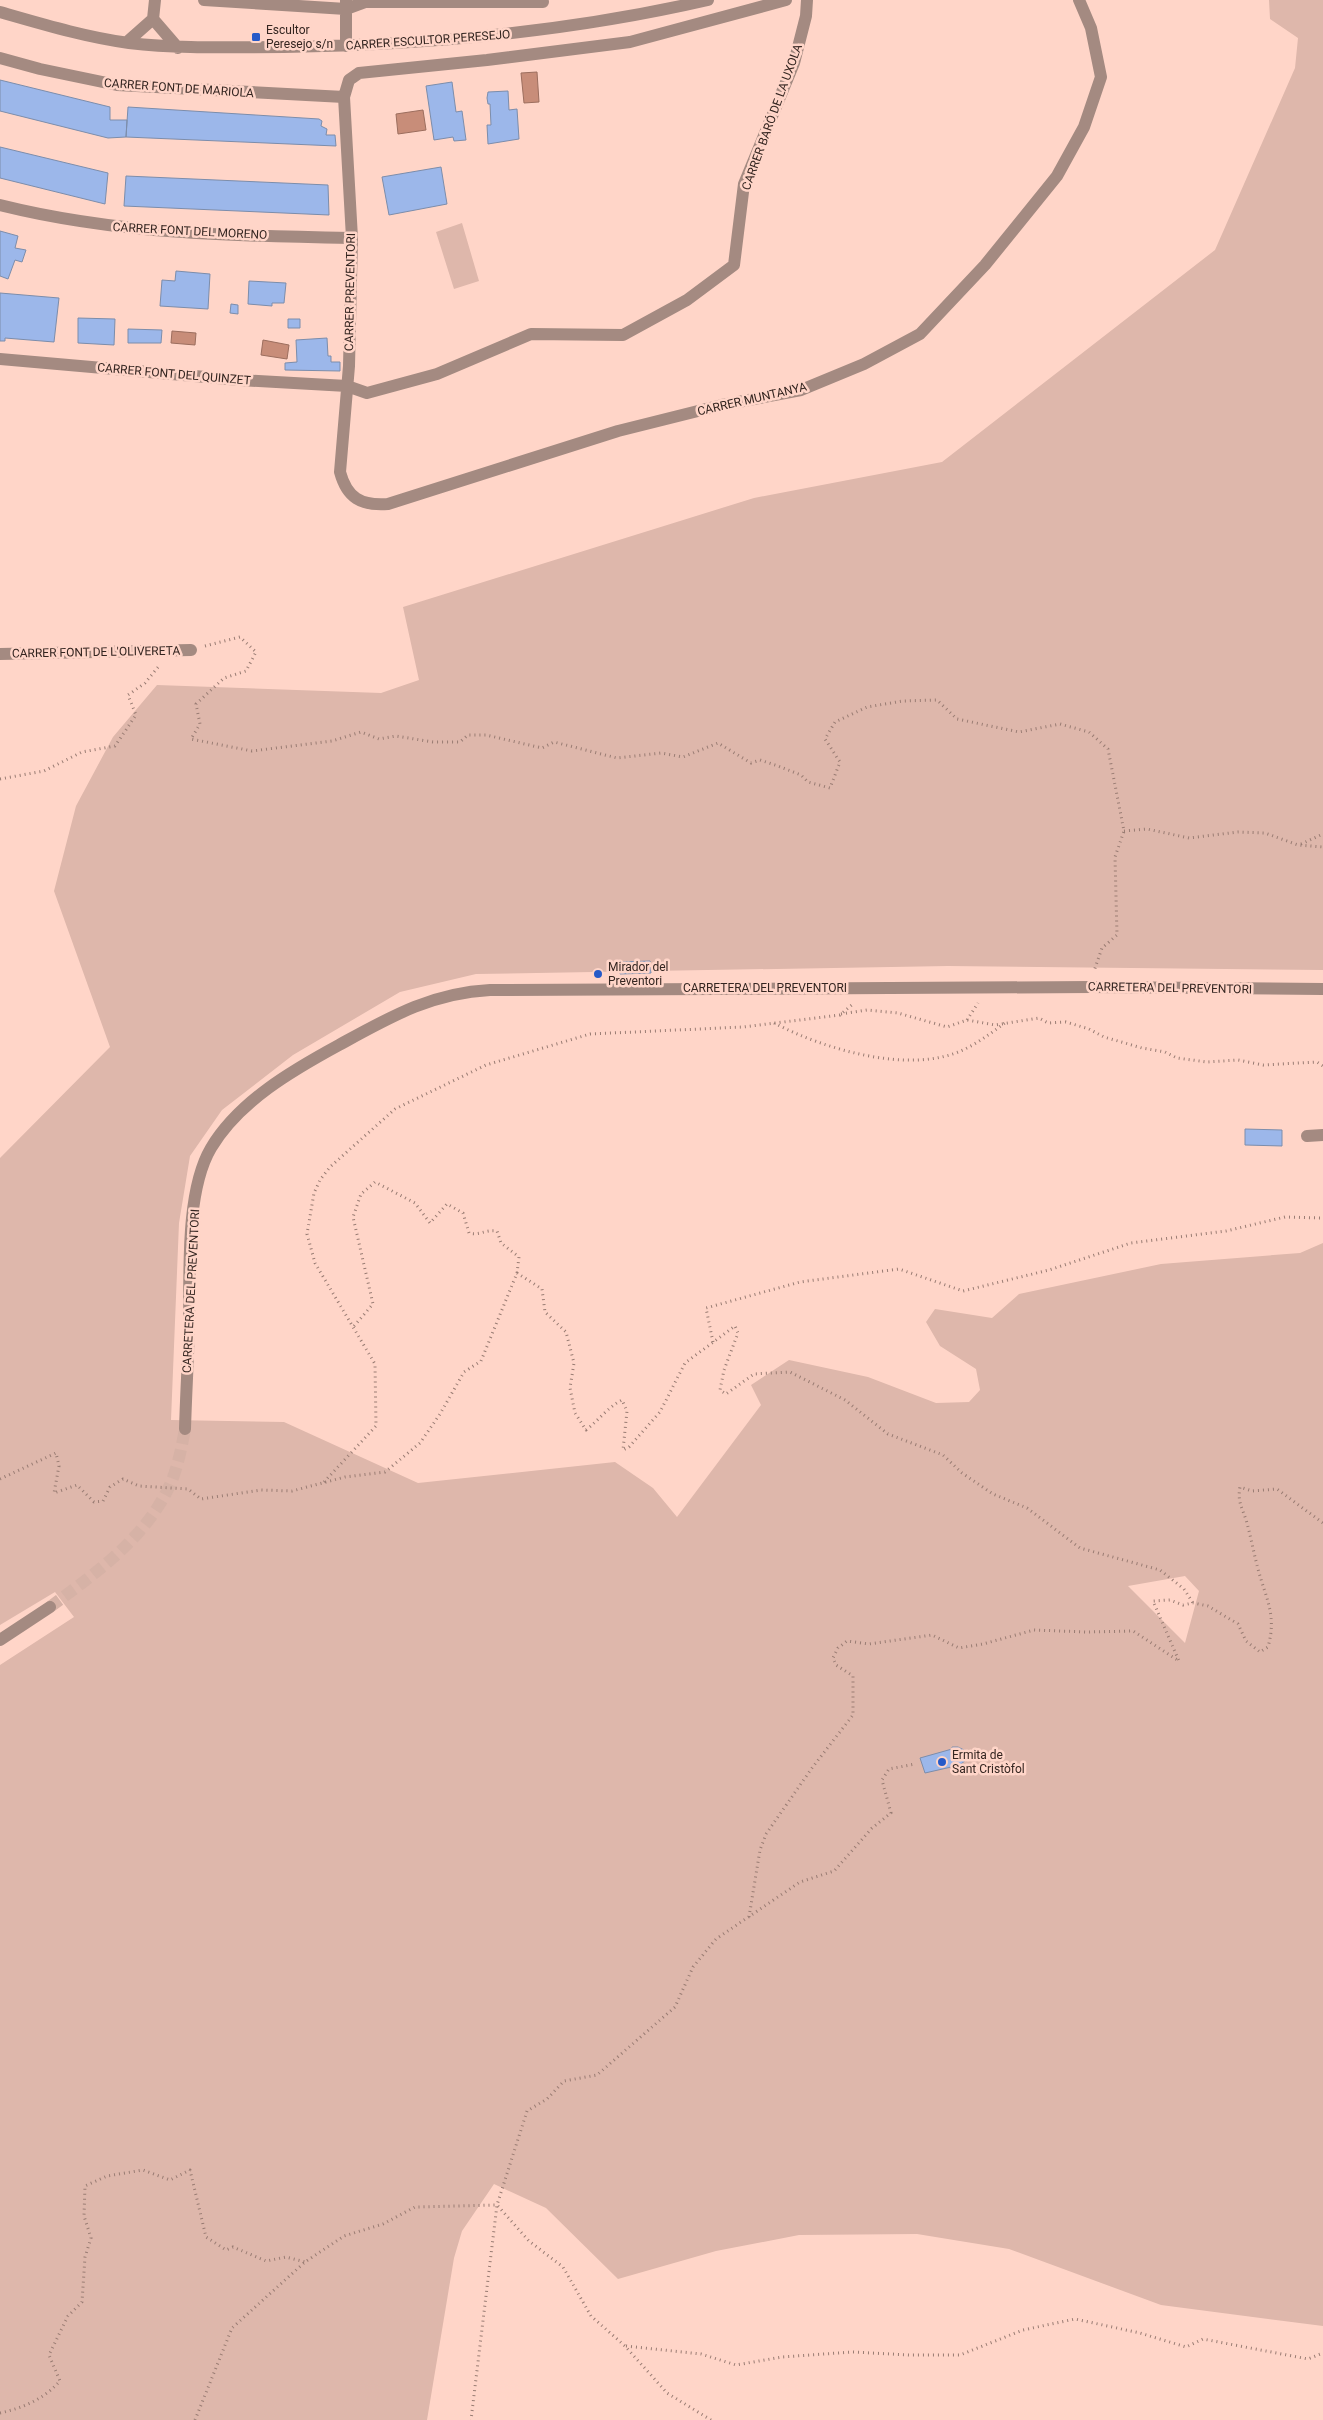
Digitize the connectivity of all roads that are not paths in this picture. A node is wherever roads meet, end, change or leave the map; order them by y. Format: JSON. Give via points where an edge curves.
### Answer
{"nodes":[{"id":1,"x":155,"y":0,"type":"edge"},
{"id":2,"x":204,"y":0,"type":"edge"},
{"id":3,"x":708,"y":0,"type":"edge"},
{"id":4,"x":786,"y":0,"type":"edge"},
{"id":5,"x":807,"y":0,"type":"edge"},
{"id":6,"x":1079,"y":0,"type":"edge"},
{"id":7,"x":543,"y":2,"type":"dead end"},
{"id":8,"x":346,"y":5,"type":"edge"},
{"id":9,"x":0,"y":12,"type":"edge"},
{"id":10,"x":153,"y":19,"type":"junction"},
{"id":11,"x":127,"y":42,"type":"junction"},
{"id":12,"x":346,"y":46,"type":"junction"},
{"id":13,"x":178,"y":48,"type":"junction"},
{"id":14,"x":0,"y":58,"type":"edge"},
{"id":15,"x":344,"y":97,"type":"junction"},
{"id":16,"x":0,"y":205,"type":"edge"},
{"id":17,"x":352,"y":238,"type":"junction"},
{"id":18,"x":0,"y":359,"type":"edge"},
{"id":19,"x":348,"y":386,"type":"junction"},
{"id":20,"x":344,"y":486,"type":"joint"},
{"id":21,"x":191,"y":650,"type":"road end"},
{"id":22,"x":0,"y":654,"type":"edge"},
{"id":23,"x":1323,"y":989,"type":"edge"},
{"id":24,"x":1323,"y":1135,"type":"edge"},
{"id":25,"x":1307,"y":1136,"type":"dead end"},
{"id":26,"x":185,"y":1429,"type":"tunnel mouth"},
{"id":27,"x":50,"y":1607,"type":"tunnel mouth"},
{"id":28,"x":0,"y":1640,"type":"edge"}],
"edges":[{"from":1,"to":10,"type":"street"},
{"from":2,"to":8,"type":"street"},
{"from":3,"to":12,"type":"street","name":"CARRER ESCULTOR PERESEJO","via":[[538,32]]},
{"from":4,"to":15,"type":"street","name":"CARRER ESCULTOR PERESEJO","via":[[630,42],[359,72],[349,80]]},
{"from":5,"to":19,"type":"street","name":"CARRER BARÓ DE LA UXOLA","via":[[794,62],[744,184],[734,265],[687,300],[623,335],[532,334],[428,376],[367,393]]},
{"from":6,"to":20,"type":"street","name":"CARRER MUNTANYA","via":[[1091,28],[1101,77],[1084,127],[1057,176],[985,265],[920,334],[864,364],[801,390],[722,404],[618,431],[388,504],[361,503]]},
{"from":7,"to":8,"type":"street","via":[[365,2]]},
{"from":8,"to":12,"type":"street"},
{"from":9,"to":11,"type":"street","name":"CARRER ESCULTOR PERESEJO","via":[[71,32]]},
{"from":10,"to":11,"type":"street"},
{"from":10,"to":13,"type":"street"},
{"from":11,"to":13,"type":"street","name":"CARRER ESCULTOR PERESEJO"},
{"from":12,"to":13,"type":"street","name":"CARRER ESCULTOR PERESEJO"},
{"from":14,"to":15,"type":"street","name":"CARRER FONT DE MARIOLA","via":[[118,85]]},
{"from":15,"to":17,"type":"street","name":"CARRER PREVENTORI"},
{"from":16,"to":17,"type":"street","name":"CARRER FONT DEL MORENO","via":[[64,220],[132,229]]},
{"from":17,"to":19,"type":"street","name":"CARRER PREVENTORI"},
{"from":18,"to":19,"type":"street","name":"CARRER FONT DEL QUINZET"},
{"from":19,"to":20,"type":"street","name":"CARRER PREVENTORI","via":[[340,472]]},
{"from":21,"to":22,"type":"street","name":"CARRER FONT DE L'OLIVERETA"},
{"from":23,"to":26,"type":"street","name":"CARRETERA DEL PREVENTORI","via":[[1092,986],[541,989],[459,992],[429,1000],[327,1051],[272,1086],[232,1120],[206,1160],[193,1215]]},
{"from":24,"to":25,"type":"street"},
{"from":27,"to":28,"type":"street"}]}
